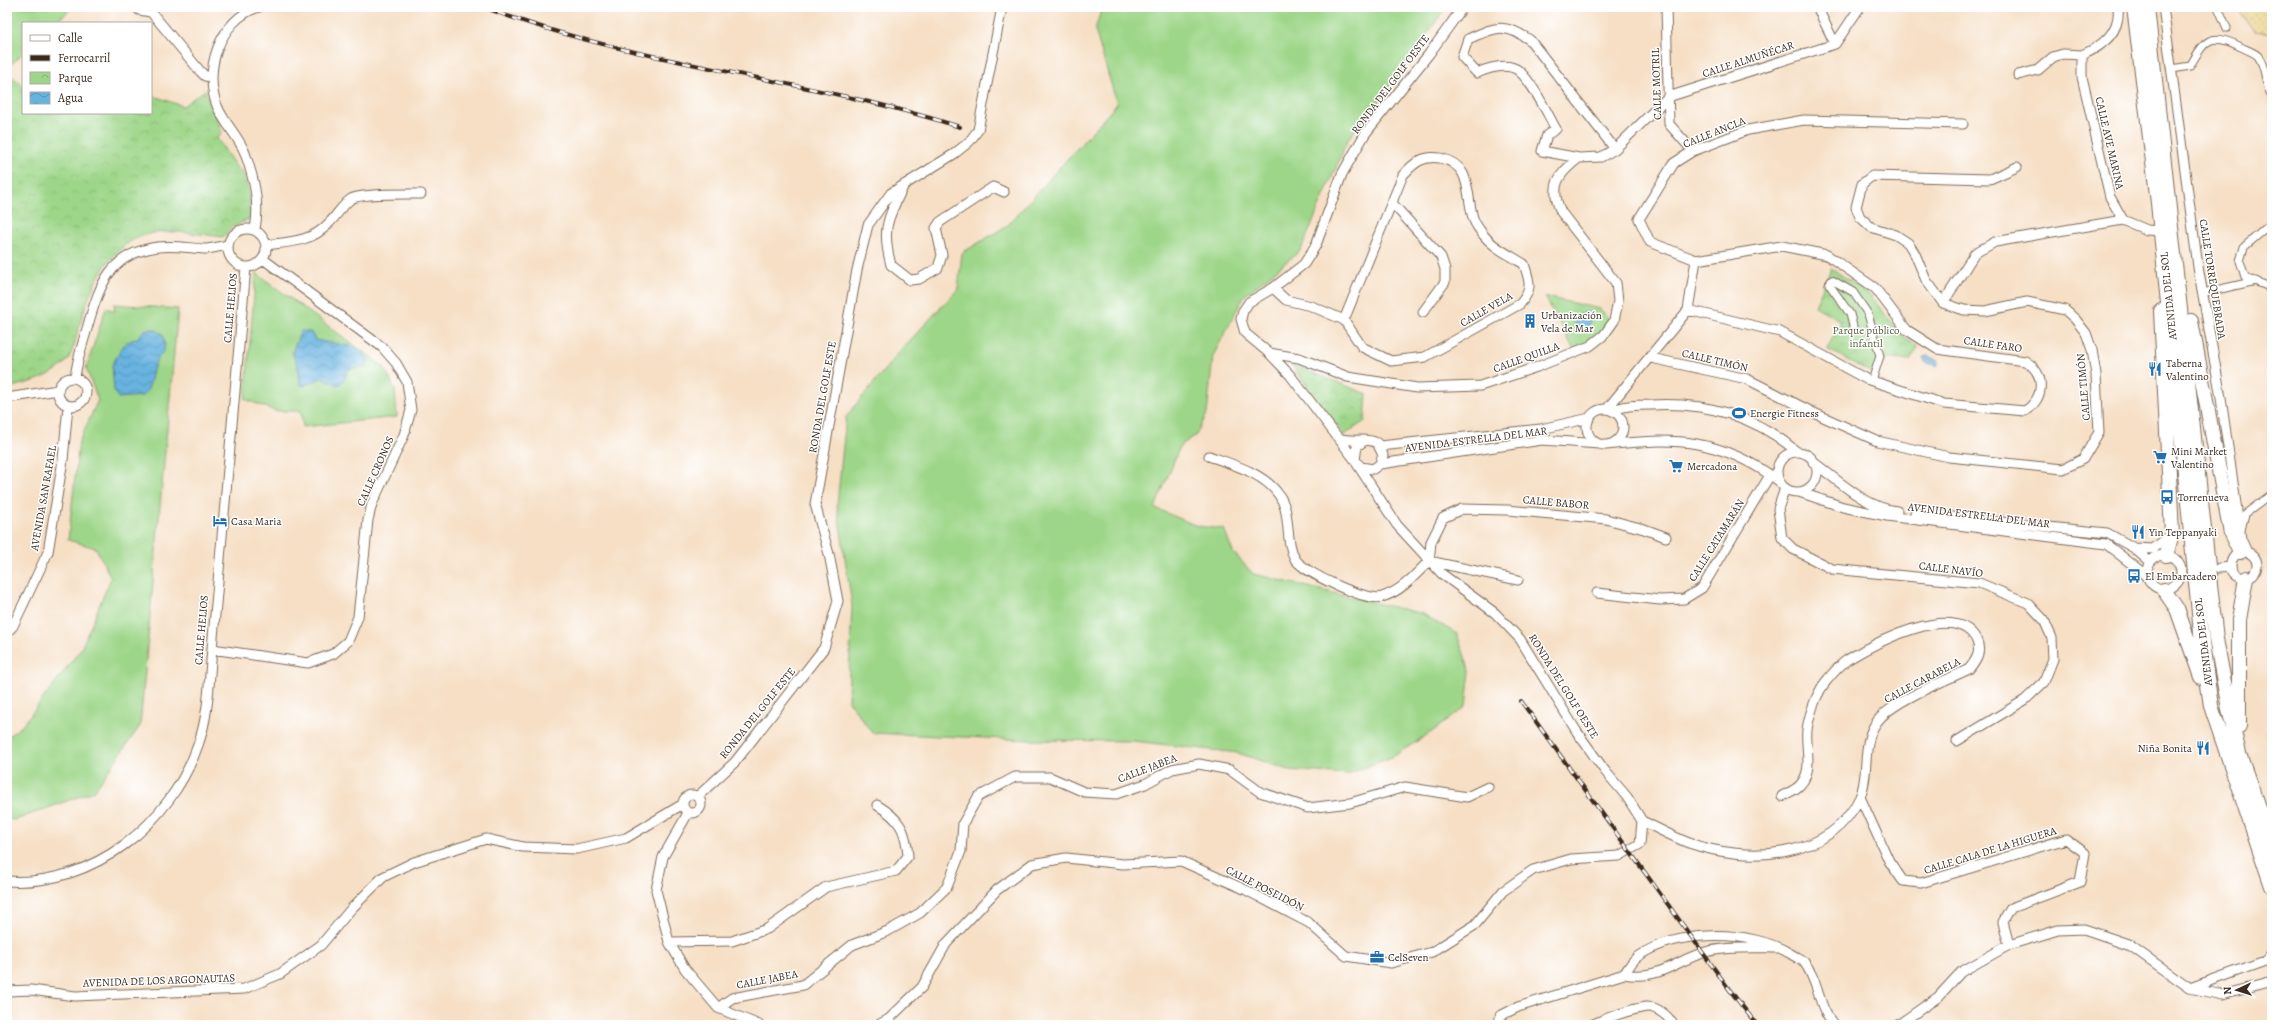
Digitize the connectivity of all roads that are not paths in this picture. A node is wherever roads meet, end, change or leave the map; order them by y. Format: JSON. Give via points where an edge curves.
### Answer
{"nodes":[{"id":1,"x":259,"y":7,"type":"edge"},
{"id":2,"x":1002,"y":7,"type":"edge"},
{"id":3,"x":1462,"y":7,"type":"edge"},
{"id":4,"x":1666,"y":7,"type":"edge"},
{"id":5,"x":1820,"y":7,"type":"edge"},
{"id":6,"x":1860,"y":7,"type":"edge"},
{"id":7,"x":2118,"y":7,"type":"edge"},
{"id":8,"x":2134,"y":7,"type":"edge"},
{"id":9,"x":2147,"y":7,"type":"edge"},
{"id":10,"x":2163,"y":7,"type":"edge"},
{"id":11,"x":2218,"y":7,"type":"edge"},
{"id":12,"x":138,"y":10,"type":"dead end"},
{"id":13,"x":2227,"y":28,"type":"dead end"},
{"id":14,"x":1835,"y":44,"type":"junction"},
{"id":15,"x":2082,"y":55,"type":"junction"},
{"id":16,"x":2172,"y":69,"type":"junction"},
{"id":17,"x":2018,"y":75,"type":"dead end"},
{"id":18,"x":212,"y":77,"type":"junction"},
{"id":19,"x":2272,"y":96,"type":"edge"},
{"id":20,"x":1668,"y":97,"type":"junction"},
{"id":21,"x":1963,"y":124,"type":"dead end"},
{"id":22,"x":1615,"y":149,"type":"junction"},
{"id":23,"x":1693,"y":151,"type":"junction"},
{"id":24,"x":1579,"y":158,"type":"junction"},
{"id":25,"x":2017,"y":167,"type":"dead end"},
{"id":26,"x":904,"y":185,"type":"junction"},
{"id":27,"x":1004,"y":192,"type":"dead end"},
{"id":28,"x":420,"y":194,"type":"dead end"},
{"id":29,"x":2158,"y":203,"type":"junction"},
{"id":30,"x":1393,"y":204,"type":"junction"},
{"id":31,"x":2123,"y":220,"type":"junction"},
{"id":32,"x":2272,"y":223,"type":"edge"},
{"id":33,"x":255,"y":230,"type":"junction"},
{"id":34,"x":2159,"y":231,"type":"junction"},
{"id":35,"x":2172,"y":237,"type":"junction"},
{"id":36,"x":228,"y":244,"type":"junction"},
{"id":37,"x":266,"y":245,"type":"junction"},
{"id":38,"x":263,"y":259,"type":"junction"},
{"id":39,"x":1696,"y":260,"type":"junction"},
{"id":40,"x":246,"y":267,"type":"junction"},
{"id":41,"x":2256,"y":281,"type":"junction"},
{"id":42,"x":1273,"y":288,"type":"junction"},
{"id":43,"x":2272,"y":292,"type":"edge"},
{"id":44,"x":2202,"y":293,"type":"junction"},
{"id":45,"x":1943,"y":303,"type":"junction"},
{"id":46,"x":1688,"y":310,"type":"junction"},
{"id":47,"x":1424,"y":312,"type":"dead end"},
{"id":48,"x":1344,"y":320,"type":"junction"},
{"id":49,"x":1853,"y":326,"type":"dead end"},
{"id":50,"x":1269,"y":353,"type":"junction"},
{"id":51,"x":1651,"y":358,"type":"junction"},
{"id":52,"x":76,"y":378,"type":"junction"},
{"id":53,"x":1872,"y":381,"type":"junction"},
{"id":54,"x":58,"y":390,"type":"junction"},
{"id":55,"x":7,"y":398,"type":"edge"},
{"id":56,"x":68,"y":406,"type":"junction"},
{"id":57,"x":1609,"y":410,"type":"junction"},
{"id":58,"x":1590,"y":418,"type":"junction"},
{"id":59,"x":1338,"y":438,"type":"junction"},
{"id":60,"x":1364,"y":441,"type":"junction"},
{"id":61,"x":1602,"y":444,"type":"junction"},
{"id":62,"x":1380,"y":446,"type":"junction"},
{"id":63,"x":1797,"y":452,"type":"junction"},
{"id":64,"x":1209,"y":456,"type":"dead end"},
{"id":65,"x":1356,"y":462,"type":"junction"},
{"id":66,"x":1814,"y":462,"type":"junction"},
{"id":67,"x":1377,"y":466,"type":"junction"},
{"id":68,"x":1770,"y":474,"type":"junction"},
{"id":69,"x":1782,"y":485,"type":"junction"},
{"id":70,"x":1373,"y":488,"type":"junction"},
{"id":71,"x":1799,"y":492,"type":"junction"},
{"id":72,"x":2272,"y":494,"type":"edge"},
{"id":73,"x":2241,"y":530,"type":"junction"},
{"id":74,"x":2172,"y":534,"type":"junction"},
{"id":75,"x":1666,"y":538,"type":"dead end"},
{"id":76,"x":2134,"y":548,"type":"junction"},
{"id":77,"x":2244,"y":552,"type":"junction"},
{"id":78,"x":2166,"y":555,"type":"junction"},
{"id":79,"x":1430,"y":561,"type":"junction"},
{"id":80,"x":2150,"y":562,"type":"junction"},
{"id":81,"x":2231,"y":567,"type":"junction"},
{"id":82,"x":2219,"y":568,"type":"dead end"},
{"id":83,"x":2147,"y":576,"type":"junction"},
{"id":84,"x":2246,"y":578,"type":"junction"},
{"id":85,"x":1518,"y":580,"type":"dead end"},
{"id":86,"x":2164,"y":590,"type":"junction"},
{"id":87,"x":1597,"y":593,"type":"dead end"},
{"id":88,"x":7,"y":632,"type":"edge"},
{"id":89,"x":212,"y":649,"type":"junction"},
{"id":90,"x":2211,"y":706,"type":"junction"},
{"id":91,"x":1956,"y":741,"type":"dead end"},
{"id":92,"x":2240,"y":754,"type":"junction"},
{"id":93,"x":1488,"y":787,"type":"dead end"},
{"id":94,"x":1782,"y":796,"type":"dead end"},
{"id":95,"x":697,"y":797,"type":"junction"},
{"id":96,"x":1860,"y":797,"type":"junction"},
{"id":97,"x":683,"y":804,"type":"junction"},
{"id":98,"x":877,"y":805,"type":"dead end"},
{"id":99,"x":688,"y":813,"type":"junction"},
{"id":100,"x":1642,"y":821,"type":"junction"},
{"id":101,"x":2272,"y":846,"type":"edge"},
{"id":102,"x":7,"y":881,"type":"edge"},
{"id":103,"x":2272,"y":886,"type":"edge"},
{"id":104,"x":669,"y":942,"type":"junction"},
{"id":105,"x":2009,"y":945,"type":"junction"},
{"id":106,"x":1780,"y":948,"type":"junction"},
{"id":107,"x":2272,"y":953,"type":"edge"},
{"id":108,"x":1624,"y":974,"type":"junction"},
{"id":109,"x":2272,"y":982,"type":"edge"},
{"id":110,"x":2190,"y":988,"type":"junction"},
{"id":111,"x":7,"y":991,"type":"edge"},
{"id":112,"x":718,"y":1008,"type":"junction"},
{"id":113,"x":759,"y":1025,"type":"edge"},
{"id":114,"x":880,"y":1025,"type":"edge"},
{"id":115,"x":1499,"y":1025,"type":"edge"},
{"id":116,"x":1591,"y":1025,"type":"edge"},
{"id":117,"x":1673,"y":1025,"type":"edge"},
{"id":118,"x":1834,"y":1025,"type":"edge"},
{"id":119,"x":1898,"y":1025,"type":"edge"}],
"edges":[{"from":1,"to":18,"type":"street","via":[[232,25],[220,43]]},
{"from":2,"to":26,"type":"street","name":"RONDA DEL GOLF ESTE","via":[[978,130],[969,142],[954,154]]},
{"from":3,"to":42,"type":"street","name":"RONDA DEL GOLF OESTE","via":[[1429,54],[1366,134],[1342,174],[1316,245],[1304,264]]},
{"from":4,"to":20,"type":"street","name":"CALLE MOTRIL"},
{"from":5,"to":14,"type":"street","via":[[1819,11]]},
{"from":6,"to":14,"type":"street"},
{"from":7,"to":15,"type":"street","via":[[2117,26],[2109,39],[2098,48]]},
{"from":8,"to":29,"type":"main road","name":"AVENIDA DEL SOL"},
{"from":9,"to":35,"type":"main road","name":"AVENIDA DEL SOL"},
{"from":10,"to":16,"type":"street","name":"CALLE TORREQUEBRADA"},
{"from":11,"to":13,"type":"street"},
{"from":12,"to":18,"type":"street","via":[[151,12],[200,71],[205,76]]},
{"from":14,"to":20,"type":"street","name":"CALLE ALMUÑÉCAR"},
{"from":15,"to":17,"type":"street","via":[[2063,54],[2053,57],[2038,70]]},
{"from":15,"to":31,"type":"street","name":"CALLE AVE MARINA","via":[[2082,77],[2110,197]]},
{"from":16,"to":19,"type":"street","via":[[2190,66],[2202,44],[2214,38],[2224,39],[2257,55],[2266,72],[2266,86]]},
{"from":16,"to":44,"type":"street","name":"CALLE TORREQUEBRADA"},
{"from":18,"to":33,"type":"street","via":[[218,109],[244,150],[256,186]]},
{"from":20,"to":22,"type":"street"},
{"from":20,"to":23,"type":"street","name":"CALLE MOTRIL","via":[[1669,124]]},
{"from":21,"to":23,"type":"street","name":"CALLE ANCLA","via":[[1804,120],[1748,130]]},
{"from":22,"to":24,"type":"street","via":[[1601,157]]},
{"from":22,"to":24,"type":"street","via":[[1530,40],[1513,29],[1494,28],[1468,38],[1462,57],[1477,73],[1506,66],[1519,71],[1539,98],[1556,129],[1547,135],[1542,151]]},
{"from":23,"to":39,"type":"street","name":"CALLE ANCLA","via":[[1674,163],[1639,219],[1650,242]]},
{"from":24,"to":50,"type":"street","name":"CALLE QUILLA","via":[[1565,169],[1556,181],[1555,199],[1561,212],[1616,284],[1618,301],[1614,321],[1604,335],[1590,346],[1480,386],[1417,388],[1348,377],[1299,358]]},
{"from":25,"to":45,"type":"street","via":[[1990,179],[1872,176],[1862,184],[1856,207],[1860,217],[1871,227],[1908,242],[1926,280]]},
{"from":26,"to":27,"type":"street","via":[[886,222],[885,236],[891,266],[910,280],[920,279],[938,268],[942,255],[936,228],[940,222],[993,187]]},
{"from":26,"to":95,"type":"street","name":"RONDA DEL GOLF ESTE","via":[[891,193],[868,225],[857,270],[815,504],[829,554],[838,601],[824,648],[735,762]]},
{"from":28,"to":37,"type":"street","via":[[351,199],[327,226],[313,236],[298,241]]},
{"from":29,"to":34,"type":"main road"},
{"from":29,"to":90,"type":"main road","name":"AVENIDA DEL SOL","via":[[2202,643]]},
{"from":30,"to":47,"type":"street","via":[[1441,257],[1445,269],[1445,282]]},
{"from":30,"to":48,"type":"street","name":"CALLE VELA"},
{"from":30,"to":48,"type":"street","name":"CALLE VELA","via":[[1403,175],[1414,163],[1429,156],[1447,160],[1458,166],[1466,178],[1472,216],[1483,234],[1498,248],[1524,264],[1530,282],[1528,294],[1520,304],[1425,357],[1391,361],[1362,348]]},
{"from":31,"to":34,"type":"street","via":[[2147,230]]},
{"from":31,"to":45,"type":"street","via":[[1994,242],[1976,253]]},
{"from":32,"to":41,"type":"street","via":[[2244,247],[2240,261],[2245,277]]},
{"from":33,"to":36,"type":"street","via":[[238,230]]},
{"from":33,"to":37,"type":"street"},
{"from":34,"to":74,"type":"main road","via":[[2158,269]]},
{"from":35,"to":77,"type":"main road","via":[[2186,297],[2231,534]]},
{"from":35,"to":92,"type":"main road","name":"AVENIDA DEL SOL","via":[[2216,639]]},
{"from":36,"to":40,"type":"street","via":[[228,251],[234,262]]},
{"from":36,"to":52,"type":"street","via":[[205,249],[158,247],[136,253],[119,262],[105,276],[97,295],[81,345]]},
{"from":37,"to":38,"type":"street"},
{"from":38,"to":40,"type":"street","via":[[258,264]]},
{"from":38,"to":89,"type":"street","name":"CALLE CRONOS","via":[[382,347],[396,363],[407,382],[411,410],[404,435],[372,504],[368,520],[358,617],[348,641],[333,654],[308,662]]},
{"from":39,"to":46,"type":"street"},
{"from":39,"to":53,"type":"street","name":"CALLE FARO","via":[[1782,246],[1827,255],[1875,288],[1907,330],[1937,349],[2025,360],[2035,368],[2041,380],[2040,396],[2034,405],[2025,411],[1944,404]]},
{"from":40,"to":89,"type":"street","name":"CALLE HELIOS"},
{"from":41,"to":43,"type":"street","via":[[2267,286]]},
{"from":41,"to":44,"type":"street"},
{"from":42,"to":48,"type":"street","via":[[1286,300],[1311,306]]},
{"from":42,"to":50,"type":"street","name":"RONDA DEL GOLF OESTE","via":[[1249,302],[1241,319],[1245,333]]},
{"from":44,"to":73,"type":"street","name":"CALLE TORREQUEBRADA"},
{"from":45,"to":51,"type":"street","name":"CALLE TIMÓN","via":[[1964,310],[1985,311],[2027,302],[2054,306],[2065,310],[2086,332],[2096,376],[2099,432],[2083,459],[2063,468],[1949,457],[1877,441],[1747,379]]},
{"from":46,"to":51,"type":"street"},
{"from":46,"to":53,"type":"street","name":"CALLE FARO","via":[[1780,332],[1839,366]]},
{"from":49,"to":53,"type":"street","via":[[1850,314],[1829,284],[1832,280],[1853,292],[1868,314],[1880,356]]},
{"from":50,"to":59,"type":"street","name":"RONDA DEL GOLF OESTE","via":[[1290,374]]},
{"from":51,"to":57,"type":"street"},
{"from":52,"to":54,"type":"street","via":[[66,379]]},
{"from":52,"to":56,"type":"street","via":[[85,387],[86,396],[81,403]]},
{"from":54,"to":55,"type":"street"},
{"from":54,"to":56,"type":"street","via":[[59,398]]},
{"from":56,"to":88,"type":"street","name":"AVENIDA SAN RAFAEL","via":[[63,460],[48,552],[13,626]]},
{"from":57,"to":58,"type":"street","via":[[1597,411]]},
{"from":57,"to":61,"type":"street","via":[[1621,418],[1623,430],[1617,441]]},
{"from":57,"to":63,"type":"street","via":[[1622,406],[1669,404],[1710,407],[1752,422]]},
{"from":58,"to":61,"type":"street","via":[[1589,433]]},
{"from":58,"to":62,"type":"street","name":"AVENIDA ESTRELLA DEL MAR","via":[[1540,429]]},
{"from":59,"to":60,"type":"street","via":[[1346,441]]},
{"from":59,"to":65,"type":"street","name":"RONDA DEL GOLF OESTE"},
{"from":60,"to":62,"type":"street","via":[[1373,441]]},
{"from":60,"to":65,"type":"street","via":[[1355,451]]},
{"from":61,"to":67,"type":"street","name":"AVENIDA ESTRELLA DEL MAR","via":[[1542,440]]},
{"from":61,"to":68,"type":"street","name":"AVENIDA ESTRELLA DEL MAR","via":[[1666,440],[1707,444],[1740,457]]},
{"from":62,"to":67,"type":"street","via":[[1383,455]]},
{"from":63,"to":66,"type":"street"},
{"from":63,"to":69,"type":"street","via":[[1780,462],[1777,475]]},
{"from":64,"to":79,"type":"street","via":[[1242,467],[1268,482],[1280,496],[1286,510],[1290,543],[1296,560],[1316,576],[1362,595],[1381,598],[1405,586]]},
{"from":65,"to":67,"type":"street","via":[[1365,468]]},
{"from":65,"to":70,"type":"street","name":"RONDA DEL GOLF OESTE"},
{"from":66,"to":71,"type":"street","via":[[1814,481],[1811,486]]},
{"from":66,"to":76,"type":"street","name":"AVENIDA ESTRELLA DEL MAR","via":[[1865,500],[1888,510],[2107,534]]},
{"from":67,"to":70,"type":"street","via":[[1371,480]]},
{"from":68,"to":69,"type":"street","name":"AVENIDA ESTRELLA DEL MAR"},
{"from":68,"to":87,"type":"street","name":"CALLE CATAMARÁN","via":[[1702,588],[1684,599],[1660,600]]},
{"from":69,"to":71,"type":"street"},
{"from":69,"to":91,"type":"street","name":"CALLE NAVÍO","via":[[1778,509],[1782,538],[1800,553],[1832,569],[1979,582],[2028,603],[2044,620],[2052,638],[2053,659],[2044,682],[2025,700]]},
{"from":70,"to":79,"type":"street","name":"RONDA DEL GOLF OESTE","via":[[1397,526]]},
{"from":71,"to":83,"type":"street","name":"AVENIDA ESTRELLA DEL MAR","via":[[1887,516],[2106,544]]},
{"from":72,"to":73,"type":"street","via":[[2245,514]]},
{"from":73,"to":77,"type":"street","name":"CALLE TORREQUEBRADA"},
{"from":74,"to":76,"type":"street","name":"AVENIDA ESTRELLA DEL MAR","via":[[2153,549]]},
{"from":74,"to":78,"type":"main road"},
{"from":75,"to":79,"type":"street","name":"CALLE BABOR","via":[[1644,528],[1606,519],[1507,510],[1462,509],[1443,518],[1431,542]]},
{"from":76,"to":80,"type":"street","name":"AVENIDA ESTRELLA DEL MAR"},
{"from":77,"to":81,"type":"street","via":[[2232,559]]},
{"from":77,"to":84,"type":"street","via":[[2255,557],[2257,566],[2254,574]]},
{"from":78,"to":80,"type":"street"},
{"from":78,"to":86,"type":"street","via":[[2175,559],[2185,572],[2174,586]]},
{"from":79,"to":85,"type":"street"},
{"from":79,"to":100,"type":"street","name":"RONDA DEL GOLF OESTE","via":[[1442,574],[1495,613],[1520,639],[1577,732],[1605,772],[1627,797]]},
{"from":80,"to":83,"type":"street"},
{"from":81,"to":82,"type":"street"},
{"from":81,"to":84,"type":"street","via":[[2238,577]]},
{"from":83,"to":86,"type":"street","via":[[2153,586]]},
{"from":84,"to":92,"type":"main road","via":[[2239,620]]},
{"from":86,"to":90,"type":"main road","via":[[2177,609]]},
{"from":89,"to":102,"type":"street","name":"CALLE HELIOS","via":[[206,710],[198,745],[169,800],[152,822],[112,854],[68,873],[37,880]]},
{"from":90,"to":103,"type":"main road","name":"AVENIDA DEL SOL"},
{"from":92,"to":101,"type":"main road","name":"AVENIDA DEL SOL"},
{"from":93,"to":112,"type":"street","name":"CALLE JABEA","via":[[1467,797],[1405,787],[1350,803],[1308,808],[1260,792],[1230,770],[1199,764],[1172,769],[1145,784],[1116,794],[1084,792],[1050,777],[1015,777],[978,797],[962,823],[961,851],[947,887],[920,913],[888,931],[852,945],[803,985],[732,998]]},
{"from":94,"to":96,"type":"street","name":"CALLE CARABELA","via":[[1800,786],[1808,772],[1807,730],[1813,708],[1826,681],[1846,661],[1922,625],[1957,624],[1967,628],[1978,643],[1979,651],[1977,659],[1969,669],[1896,706],[1881,717],[1870,736]]},
{"from":95,"to":97,"type":"street","via":[[688,796]]},
{"from":95,"to":99,"type":"street","via":[[700,808],[696,812]]},
{"from":96,"to":100,"type":"street","name":"CALLE CARABELA","via":[[1846,819],[1826,838],[1802,848],[1766,855],[1730,853],[1689,843]]},
{"from":96,"to":105,"type":"street","name":"CALLE CALA DE LA HIGUERA","via":[[1889,861],[1902,881],[1921,883],[2066,839],[2085,853],[2080,882],[2011,908],[2003,922]]},
{"from":97,"to":99,"type":"street"},
{"from":97,"to":111,"type":"street","name":"AVENIDA DE LOS ARGONAUTAS","via":[[626,838],[577,849],[523,847],[486,839],[414,862],[383,877],[351,909],[322,945],[280,974],[244,989],[75,996],[31,990]]},
{"from":98,"to":104,"type":"street","via":[[890,813],[906,835],[908,856],[896,871],[826,887],[767,929],[732,941]]},
{"from":99,"to":104,"type":"street","via":[[664,857],[656,890]]},
{"from":100,"to":114,"type":"street","name":"CALLE POSEIDÓN","via":[[1640,844],[1619,856],[1571,859],[1533,870],[1503,891],[1475,925],[1432,952],[1391,963],[1346,956],[1309,924],[1246,890],[1181,861],[1123,864],[1066,858],[1032,864],[996,890],[946,944],[922,987]]},
{"from":104,"to":112,"type":"street","via":[[685,969]]},
{"from":105,"to":110,"type":"street","via":[[2058,930],[2084,929],[2128,944]]},
{"from":105,"to":119,"type":"street","via":[[1961,972],[1938,997]]},
{"from":106,"to":108,"type":"street","via":[[1724,948],[1709,951],[1662,971],[1640,977]]},
{"from":106,"to":108,"type":"street","via":[[1735,935],[1675,940],[1636,958]]},
{"from":106,"to":118,"type":"street","via":[[1804,962],[1827,1018]]},
{"from":107,"to":110,"type":"street","via":[[2265,961]]},
{"from":108,"to":115,"type":"street","via":[[1518,1007],[1500,1016]]},
{"from":109,"to":110,"type":"street","via":[[2222,995]]},
{"from":112,"to":113,"type":"street"},
{"from":116,"to":117,"type":"street","via":[[1647,1007],[1661,1012],[1671,1019]]}]}
